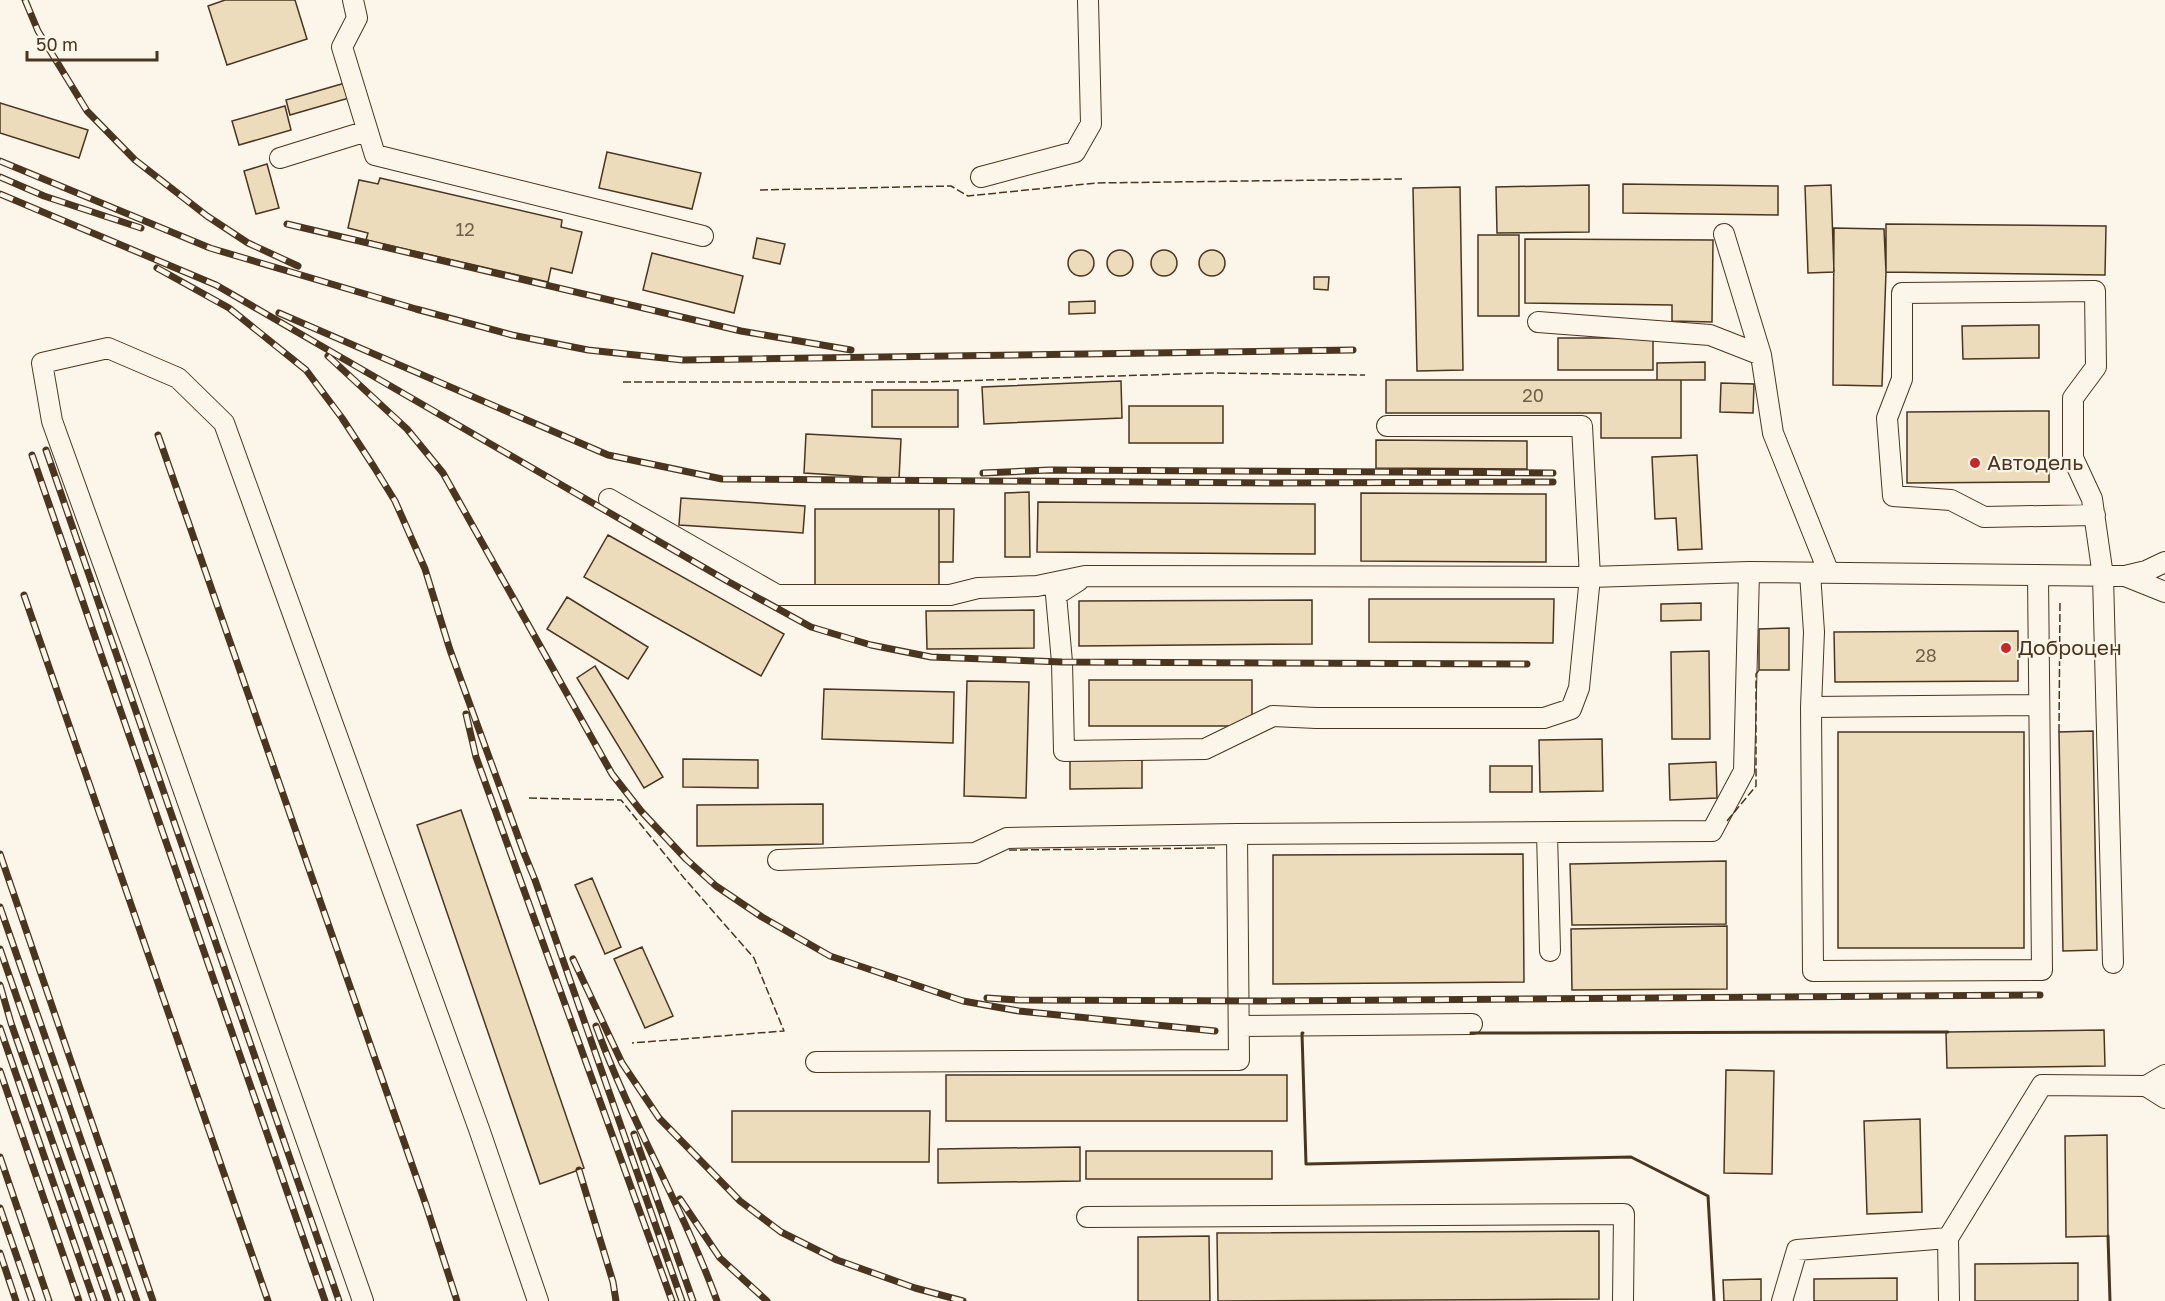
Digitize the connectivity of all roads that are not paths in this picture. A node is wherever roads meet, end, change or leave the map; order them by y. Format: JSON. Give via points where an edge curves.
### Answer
{"nodes":[{"id":1,"x":353,"y":0,"type":"edge"},
{"id":2,"x":1088,"y":0,"type":"edge"},
{"id":3,"x":367,"y":131,"type":"junction"},
{"id":4,"x":280,"y":158,"type":"dead end"},
{"id":5,"x":981,"y":177,"type":"dead end"},
{"id":6,"x":1724,"y":234,"type":"dead end"},
{"id":7,"x":703,"y":236,"type":"dead end"},
{"id":8,"x":1538,"y":322,"type":"dead end"},
{"id":9,"x":1761,"y":355,"type":"junction"},
{"id":10,"x":1387,"y":426,"type":"dead end"},
{"id":11,"x":609,"y":499,"type":"dead end"},
{"id":12,"x":2095,"y":515,"type":"junction"},
{"id":13,"x":2165,"y":562,"type":"edge"},
{"id":14,"x":1749,"y":572,"type":"junction"},
{"id":15,"x":1820,"y":573,"type":"junction"},
{"id":16,"x":2038,"y":575,"type":"junction"},
{"id":17,"x":1085,"y":576,"type":"junction"},
{"id":18,"x":2103,"y":576,"type":"junction"},
{"id":19,"x":2125,"y":576,"type":"junction"},
{"id":20,"x":1590,"y":578,"type":"junction"},
{"id":21,"x":2165,"y":592,"type":"edge"},
{"id":22,"x":2038,"y":705,"type":"junction"},
{"id":23,"x":1811,"y":706,"type":"junction"},
{"id":24,"x":1547,"y":833,"type":"junction"},
{"id":25,"x":1237,"y":834,"type":"junction"},
{"id":26,"x":778,"y":860,"type":"dead end"},
{"id":27,"x":1550,"y":951,"type":"dead end"},
{"id":28,"x":2113,"y":963,"type":"dead end"},
{"id":29,"x":1472,"y":1024,"type":"dead end"},
{"id":30,"x":1239,"y":1026,"type":"junction"},
{"id":31,"x":816,"y":1062,"type":"dead end"},
{"id":32,"x":2165,"y":1075,"type":"edge"},
{"id":33,"x":2146,"y":1086,"type":"junction"},
{"id":34,"x":2165,"y":1098,"type":"edge"},
{"id":35,"x":1087,"y":1217,"type":"dead end"},
{"id":36,"x":1948,"y":1238,"type":"junction"},
{"id":37,"x":363,"y":1301,"type":"edge"},
{"id":38,"x":538,"y":1301,"type":"edge"},
{"id":39,"x":1623,"y":1301,"type":"edge"},
{"id":40,"x":1782,"y":1301,"type":"edge"},
{"id":41,"x":1949,"y":1301,"type":"edge"}],
"edges":[{"from":1,"to":3,"type":"street","via":[[357,18],[342,47]]},
{"from":2,"to":5,"type":"street","via":[[1091,124],[1074,152]]},
{"from":3,"to":4,"type":"street"},
{"from":3,"to":7,"type":"street","via":[[375,155]]},
{"from":6,"to":9,"type":"street"},
{"from":8,"to":9,"type":"street","via":[[1710,335]]},
{"from":9,"to":15,"type":"street","via":[[1773,433]]},
{"from":10,"to":20,"type":"street","via":[[1582,426]]},
{"from":11,"to":17,"type":"street","via":[[777,595],[950,595],[978,588],[1037,586]]},
{"from":12,"to":12,"type":"street","via":[[2073,458],[2073,399],[2096,368],[2095,291],[1902,292],[1902,379],[1887,418],[1893,496],[1951,500],[1984,516]]},
{"from":12,"to":18,"type":"street"},
{"from":13,"to":19,"type":"street"},
{"from":14,"to":15,"type":"street"},
{"from":14,"to":20,"type":"street"},
{"from":14,"to":24,"type":"street","via":[[1744,771],[1712,831]]},
{"from":15,"to":16,"type":"street"},
{"from":15,"to":23,"type":"street"},
{"from":16,"to":18,"type":"street"},
{"from":16,"to":22,"type":"street"},
{"from":17,"to":20,"type":"street"},
{"from":17,"to":20,"type":"street","via":[[1056,596],[1064,751],[1205,750],[1273,716],[1544,718],[1571,709],[1579,688]]},
{"from":18,"to":19,"type":"street"},
{"from":18,"to":28,"type":"street"},
{"from":19,"to":21,"type":"street"},
{"from":22,"to":23,"type":"street"},
{"from":22,"to":23,"type":"street","via":[[2042,970],[1813,971]]},
{"from":24,"to":25,"type":"street"},
{"from":24,"to":27,"type":"street"},
{"from":25,"to":26,"type":"street","via":[[1007,838],[975,853]]},
{"from":25,"to":30,"type":"street"},
{"from":29,"to":30,"type":"street"},
{"from":30,"to":31,"type":"street","via":[[1239,1060]]},
{"from":32,"to":33,"type":"street"},
{"from":33,"to":34,"type":"street"},
{"from":33,"to":36,"type":"street","via":[[2042,1085]]},
{"from":35,"to":39,"type":"street","via":[[1624,1214]]},
{"from":36,"to":40,"type":"street","via":[[1797,1250]]},
{"from":36,"to":41,"type":"street"},
{"from":37,"to":38,"type":"street","via":[[52,421],[42,363],[108,348],[178,378],[224,423]]}]}
